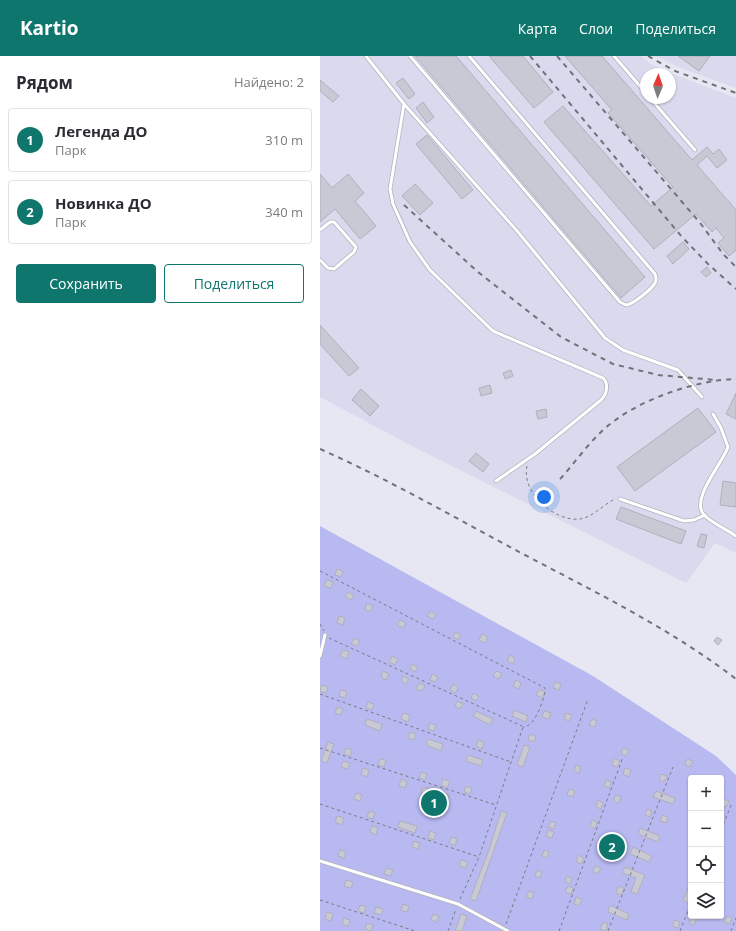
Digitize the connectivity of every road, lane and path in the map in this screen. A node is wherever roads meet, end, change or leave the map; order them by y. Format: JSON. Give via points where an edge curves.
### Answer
{"nodes":[{"id":1,"x":366,"y":56,"type":"edge"},
{"id":2,"x":410,"y":56,"type":"edge"},
{"id":3,"x":469,"y":56,"type":"edge"},
{"id":4,"x":614,"y":56,"type":"edge"},
{"id":5,"x":640,"y":86,"type":"edge"},
{"id":6,"x":404,"y":104,"type":"junction"},
{"id":7,"x":655,"y":104,"type":"edge"},
{"id":8,"x":695,"y":150,"type":"dead end"},
{"id":9,"x":320,"y":230,"type":"edge"},
{"id":10,"x":320,"y":261,"type":"edge"},
{"id":11,"x":702,"y":397,"type":"dead end"},
{"id":12,"x":713,"y":414,"type":"dead end"},
{"id":13,"x":528,"y":464,"type":"dead end"},
{"id":14,"x":496,"y":481,"type":"dead end"},
{"id":15,"x":620,"y":499,"type":"joint"},
{"id":16,"x":704,"y":515,"type":"junction"},
{"id":17,"x":736,"y":536,"type":"edge"},
{"id":18,"x":320,"y":571,"type":"edge"},
{"id":19,"x":320,"y":624,"type":"edge"},
{"id":20,"x":325,"y":635,"type":"junction"},
{"id":21,"x":320,"y":656,"type":"edge"},
{"id":22,"x":320,"y":694,"type":"edge"},
{"id":23,"x":588,"y":699,"type":"dead end"},
{"id":24,"x":523,"y":727,"type":"junction"},
{"id":25,"x":320,"y":748,"type":"edge"},
{"id":26,"x":624,"y":757,"type":"dead end"},
{"id":27,"x":511,"y":762,"type":"junction"},
{"id":28,"x":673,"y":767,"type":"dead end"},
{"id":29,"x":732,"y":803,"type":"dead end"},
{"id":30,"x":320,"y":804,"type":"edge"},
{"id":31,"x":497,"y":805,"type":"junction"},
{"id":32,"x":724,"y":823,"type":"edge"},
{"id":33,"x":479,"y":857,"type":"junction"},
{"id":34,"x":320,"y":861,"type":"edge"},
{"id":35,"x":320,"y":900,"type":"edge"},
{"id":36,"x":458,"y":904,"type":"junction"},
{"id":37,"x":688,"y":911,"type":"edge"},
{"id":38,"x":736,"y":918,"type":"edge"},
{"id":39,"x":504,"y":929,"type":"junction"},
{"id":40,"x":415,"y":931,"type":"edge"},
{"id":41,"x":448,"y":931,"type":"edge"},
{"id":42,"x":508,"y":931,"type":"edge"},
{"id":43,"x":558,"y":931,"type":"edge"},
{"id":44,"x":608,"y":931,"type":"edge"},
{"id":45,"x":680,"y":931,"type":"edge"},
{"id":46,"x":731,"y":931,"type":"edge"}],
"edges":[{"from":1,"to":6,"type":"lane"},
{"from":2,"to":3,"type":"lane","via":[[620,302],[632,304],[655,284],[655,274]]},
{"from":4,"to":5,"type":"lane"},
{"from":6,"to":11,"type":"lane","via":[[518,232],[605,338],[623,350],[678,370]]},
{"from":6,"to":14,"type":"lane","via":[[390,189],[393,204],[410,242],[430,270],[494,331],[603,378],[607,385],[606,393],[601,400],[535,454]]},
{"from":7,"to":8,"type":"lane"},
{"from":9,"to":10,"type":"lane","via":[[334,222],[356,247],[354,252],[334,269],[328,268]]},
{"from":12,"to":16,"type":"lane","via":[[728,447],[701,495],[700,504]]},
{"from":13,"to":15,"type":"path","via":[[527,481],[536,497],[546,507],[564,516],[585,518]]},
{"from":15,"to":16,"type":"lane","via":[[684,521]]},
{"from":16,"to":17,"type":"lane"},
{"from":18,"to":24,"type":"path","via":[[545,688],[535,718]]},
{"from":19,"to":20,"type":"path"},
{"from":20,"to":21,"type":"lane"},
{"from":20,"to":24,"type":"path"},
{"from":22,"to":27,"type":"path"},
{"from":23,"to":39,"type":"path"},
{"from":24,"to":27,"type":"path"},
{"from":25,"to":31,"type":"path"},
{"from":26,"to":43,"type":"path"},
{"from":27,"to":31,"type":"path"},
{"from":28,"to":44,"type":"path"},
{"from":29,"to":32,"type":"path"},
{"from":30,"to":33,"type":"path"},
{"from":31,"to":33,"type":"path"},
{"from":33,"to":36,"type":"path"},
{"from":34,"to":36,"type":"lane"},
{"from":35,"to":40,"type":"path"},
{"from":36,"to":39,"type":"lane"},
{"from":36,"to":41,"type":"path"},
{"from":37,"to":45,"type":"path"},
{"from":38,"to":46,"type":"path"},
{"from":39,"to":42,"type":"lane"}]}
